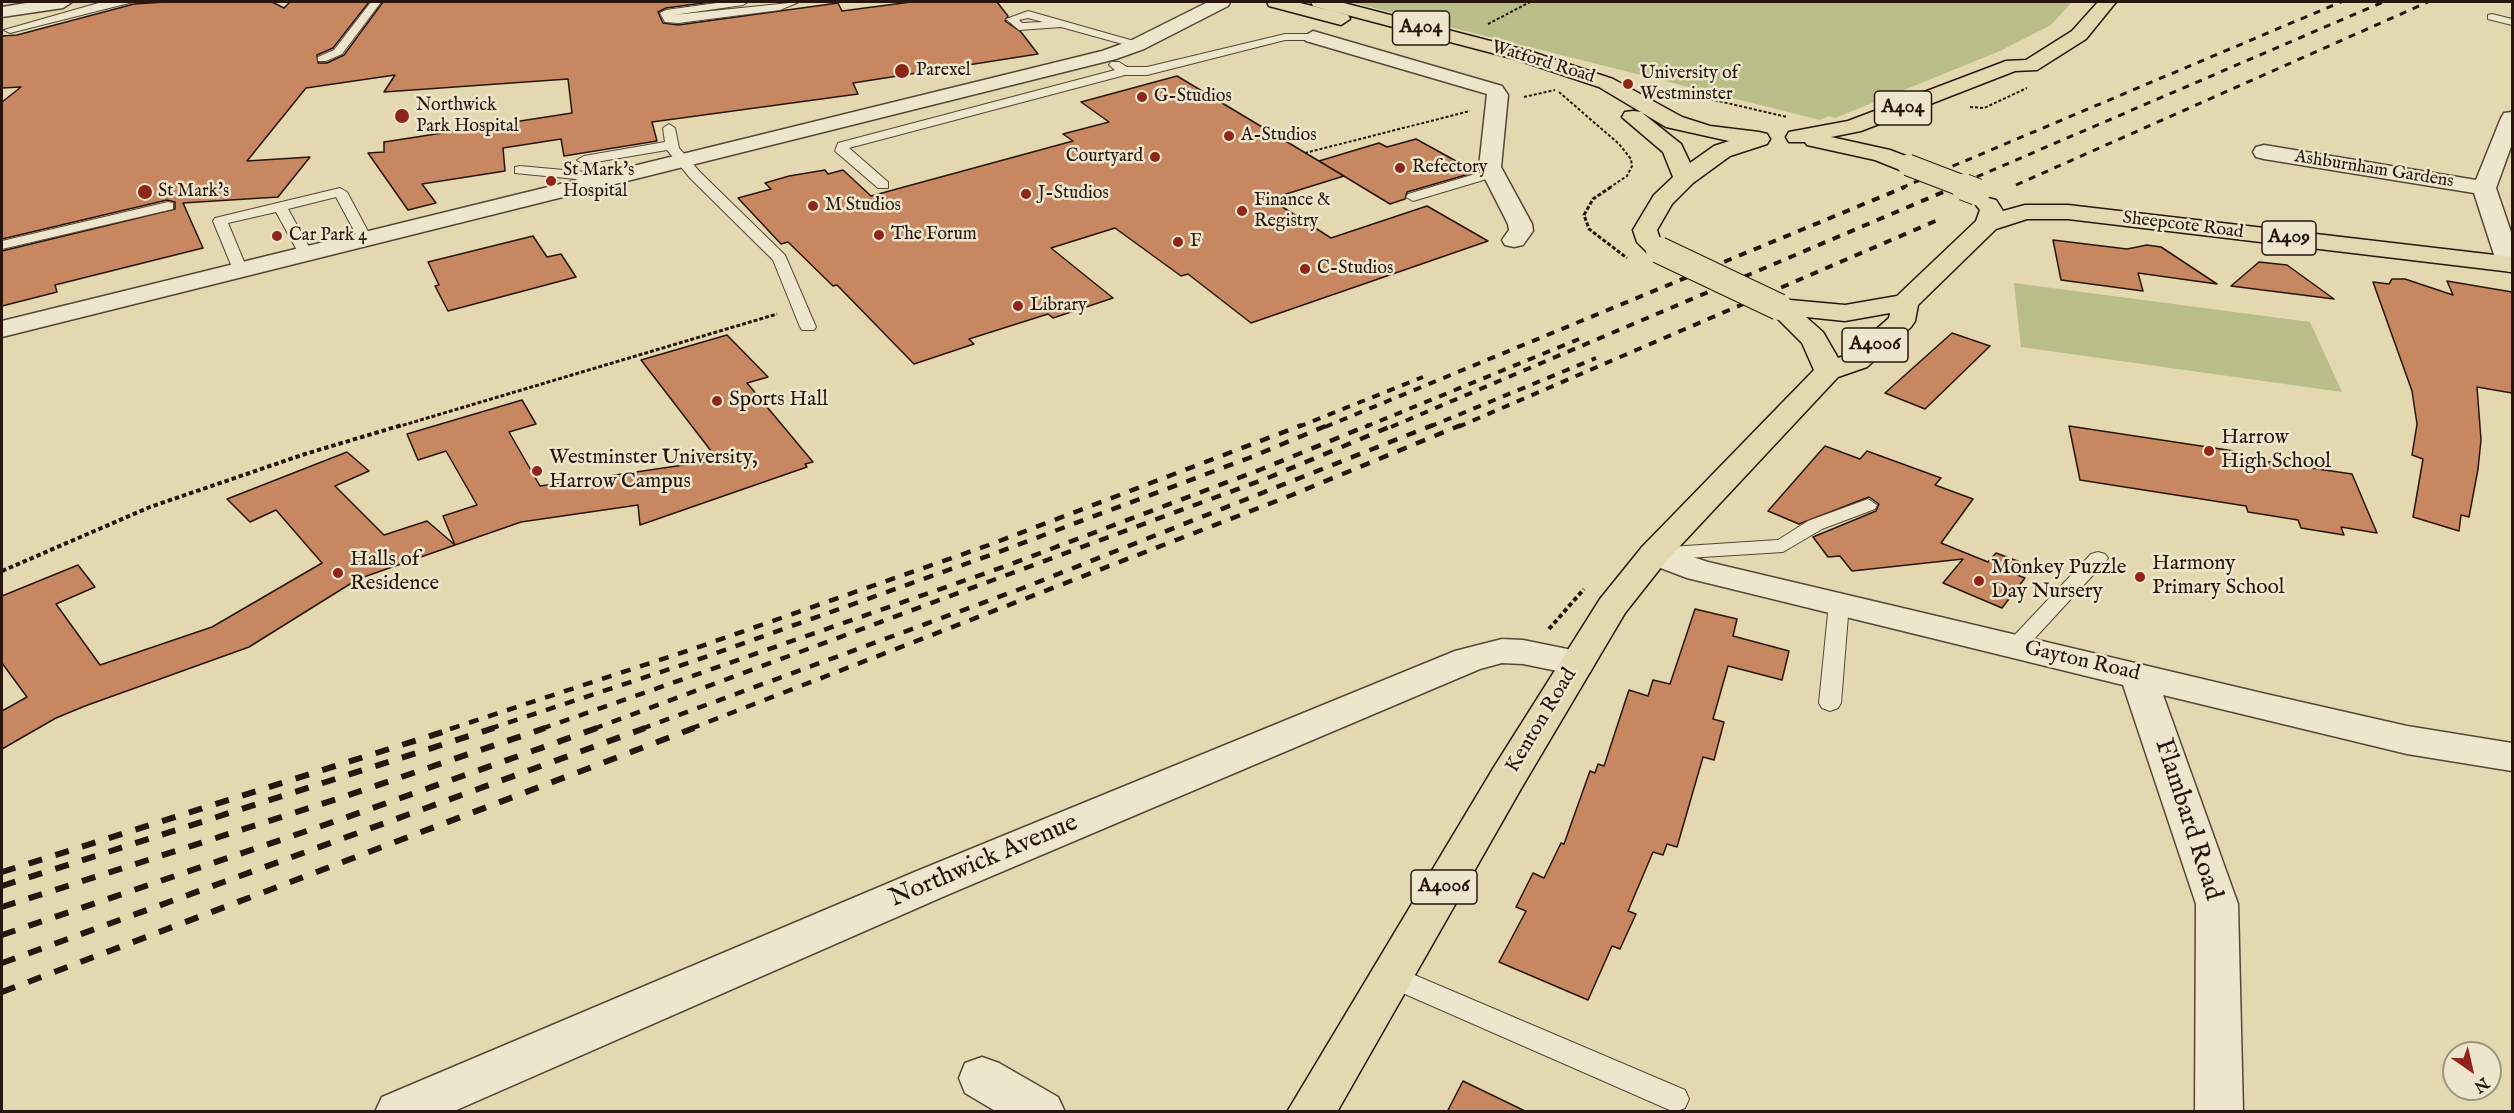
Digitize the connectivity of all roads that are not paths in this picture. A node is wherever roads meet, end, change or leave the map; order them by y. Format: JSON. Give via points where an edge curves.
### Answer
{"nodes":[{"id":1,"x":63,"y":2,"type":"edge"},
{"id":2,"x":128,"y":2,"type":"edge"},
{"id":3,"x":376,"y":2,"type":"edge"},
{"id":4,"x":742,"y":2,"type":"edge"},
{"id":5,"x":794,"y":2,"type":"edge"},
{"id":6,"x":1221,"y":2,"type":"edge"},
{"id":7,"x":1275,"y":2,"type":"edge"},
{"id":8,"x":1320,"y":2,"type":"edge"},
{"id":9,"x":2107,"y":2,"type":"edge"},
{"id":10,"x":2,"y":12,"type":"edge"},
{"id":11,"x":2492,"y":16,"type":"dead end"},
{"id":12,"x":2512,"y":22,"type":"edge"},
{"id":13,"x":1060,"y":24,"type":"dead end"},
{"id":14,"x":10,"y":30,"type":"dead end"},
{"id":15,"x":1313,"y":37,"type":"joint"},
{"id":16,"x":1137,"y":45,"type":"junction"},
{"id":17,"x":1100,"y":57,"type":"junction"},
{"id":18,"x":322,"y":59,"type":"dead end"},
{"id":19,"x":1125,"y":71,"type":"junction"},
{"id":20,"x":2032,"y":75,"type":"junction"},
{"id":21,"x":2512,"y":118,"type":"edge"},
{"id":22,"x":1793,"y":127,"type":"junction"},
{"id":23,"x":669,"y":128,"type":"dead end"},
{"id":24,"x":1759,"y":139,"type":"junction"},
{"id":25,"x":2264,"y":152,"type":"dead end"},
{"id":26,"x":678,"y":153,"type":"junction"},
{"id":27,"x":1882,"y":155,"type":"junction"},
{"id":28,"x":584,"y":160,"type":"dead end"},
{"id":29,"x":520,"y":170,"type":"dead end"},
{"id":30,"x":1492,"y":173,"type":"junction"},
{"id":31,"x":1685,"y":178,"type":"junction"},
{"id":32,"x":589,"y":185,"type":"junction"},
{"id":33,"x":883,"y":185,"type":"dead end"},
{"id":34,"x":2484,"y":188,"type":"junction"},
{"id":35,"x":1977,"y":192,"type":"junction"},
{"id":36,"x":1413,"y":197,"type":"dead end"},
{"id":37,"x":168,"y":206,"type":"dead end"},
{"id":38,"x":280,"y":207,"type":"junction"},
{"id":39,"x":2068,"y":212,"type":"junction"},
{"id":40,"x":1988,"y":224,"type":"junction"},
{"id":41,"x":364,"y":237,"type":"junction"},
{"id":42,"x":1514,"y":240,"type":"dead end"},
{"id":43,"x":2,"y":245,"type":"edge"},
{"id":44,"x":305,"y":252,"type":"junction"},
{"id":45,"x":2511,"y":265,"type":"edge"},
{"id":46,"x":239,"y":269,"type":"junction"},
{"id":47,"x":1905,"y":303,"type":"junction"},
{"id":48,"x":1779,"y":307,"type":"junction"},
{"id":49,"x":808,"y":327,"type":"dead end"},
{"id":50,"x":2,"y":329,"type":"edge"},
{"id":51,"x":1828,"y":371,"type":"junction"},
{"id":52,"x":1868,"y":505,"type":"dead end"},
{"id":53,"x":1654,"y":554,"type":"junction"},
{"id":54,"x":2098,"y":558,"type":"dead end"},
{"id":55,"x":1839,"y":603,"type":"junction"},
{"id":56,"x":2016,"y":646,"type":"junction"},
{"id":57,"x":1577,"y":663,"type":"junction"},
{"id":58,"x":2138,"y":675,"type":"junction"},
{"id":59,"x":1830,"y":703,"type":"dead end"},
{"id":60,"x":2512,"y":757,"type":"edge"},
{"id":61,"x":1391,"y":976,"type":"junction"},
{"id":62,"x":982,"y":1078,"type":"dead end"},
{"id":63,"x":1675,"y":1099,"type":"dead end"},
{"id":64,"x":399,"y":1112,"type":"edge"},
{"id":65,"x":1041,"y":1112,"type":"edge"},
{"id":66,"x":1311,"y":1112,"type":"edge"},
{"id":67,"x":2219,"y":1112,"type":"edge"}],
"edges":[{"from":1,"to":10,"type":"street"},
{"from":2,"to":14,"type":"lane","via":[[106,4]]},
{"from":3,"to":18,"type":"lane","via":[[338,52]]},
{"from":4,"to":5,"type":"lane","via":[[666,13],[669,20],[678,20]]},
{"from":6,"to":16,"type":"street"},
{"from":7,"to":31,"type":"main road","name":"Watford Road","number":"A404","via":[[1575,84],[1653,131],[1673,149]]},
{"from":8,"to":24,"type":"main road","name":"Watford Road","number":"A404","via":[[1522,55],[1606,83],[1674,122],[1708,132]]},
{"from":9,"to":20,"type":"main road","number":"A404","via":[[2079,35]]},
{"from":11,"to":12,"type":"lane"},
{"from":13,"to":16,"type":"lane"},
{"from":15,"to":19,"type":"lane","via":[[1285,37],[1158,69]]},
{"from":15,"to":30,"type":"street","via":[[1489,86],[1498,94]]},
{"from":16,"to":17,"type":"street"},
{"from":17,"to":19,"type":"lane"},
{"from":17,"to":26,"type":"street","via":[[730,146]]},
{"from":19,"to":33,"type":"lane","via":[[843,146],[842,151]]},
{"from":20,"to":22,"type":"main road","number":"A404","via":[[2013,65],[1853,126]]},
{"from":20,"to":27,"type":"main road","number":"A404","via":[[2034,72],[1993,93],[1894,130],[1885,136]]},
{"from":21,"to":34,"type":"street"},
{"from":22,"to":24,"type":"main road"},
{"from":22,"to":27,"type":"main road","name":"Sheepcote Road"},
{"from":23,"to":26,"type":"lane"},
{"from":24,"to":31,"type":"main road","via":[[1722,151]]},
{"from":25,"to":34,"type":"street","name":"Ashburnham Gardens"},
{"from":26,"to":28,"type":"lane"},
{"from":26,"to":32,"type":"street"},
{"from":26,"to":49,"type":"lane","via":[[710,191],[780,258]]},
{"from":27,"to":35,"type":"main road","name":"Sheepcote Road","bridge":true},
{"from":29,"to":32,"type":"lane","via":[[580,176]]},
{"from":30,"to":36,"type":"lane"},
{"from":30,"to":42,"type":"street","via":[[1520,224],[1521,231]]},
{"from":31,"to":48,"type":"main road","bridge":true,"via":[[1662,200],[1645,230],[1649,242]]},
{"from":32,"to":41,"type":"street"},
{"from":34,"to":45,"type":"street"},
{"from":35,"to":39,"type":"main road","name":"Sheepcote Road","number":"A409"},
{"from":35,"to":40,"type":"main road","via":[[1992,209]]},
{"from":37,"to":43,"type":"lane"},
{"from":38,"to":41,"type":"lane","via":[[340,192]]},
{"from":38,"to":44,"type":"lane"},
{"from":38,"to":46,"type":"lane","via":[[220,221]]},
{"from":39,"to":40,"type":"main road","name":"Sheepcote Road","number":"A409","via":[[2025,212]]},
{"from":39,"to":45,"type":"main road","name":"Sheepcote Road","number":"A409"},
{"from":40,"to":47,"type":"main road"},
{"from":41,"to":44,"type":"street"},
{"from":44,"to":46,"type":"street"},
{"from":46,"to":50,"type":"street"},
{"from":47,"to":48,"type":"main road","via":[[1845,313]]},
{"from":47,"to":51,"type":"main road","name":"Kenton Road","number":"A4006","via":[[1902,321],[1857,361]]},
{"from":48,"to":51,"type":"main road","number":"A4006","via":[[1813,338]]},
{"from":51,"to":53,"type":"main road","name":"Kenton Road","number":"A4006"},
{"from":52,"to":53,"type":"lane","via":[[1815,525],[1783,546]]},
{"from":53,"to":55,"type":"street","name":"Gayton Road","via":[[1699,570]]},
{"from":53,"to":57,"type":"main road","name":"Kenton Road","number":"A4006","via":[[1612,607]]},
{"from":54,"to":56,"type":"lane"},
{"from":55,"to":56,"type":"street","name":"Gayton Road"},
{"from":55,"to":59,"type":"lane"},
{"from":56,"to":58,"type":"street","name":"Gayton Road"},
{"from":57,"to":61,"type":"main road","name":"Kenton Road","number":"A4006"},
{"from":57,"to":64,"type":"street","name":"Northwick Avenue","via":[[1502,651],[1468,660],[932,883]]},
{"from":58,"to":60,"type":"street","name":"Gayton Road","via":[[2407,740]]},
{"from":58,"to":67,"type":"street","name":"Flambard Road","via":[[2217,904]]},
{"from":61,"to":63,"type":"lane"},
{"from":61,"to":66,"type":"main road","name":"Kenton Road","number":"A4006"},
{"from":62,"to":65,"type":"street"}]}
